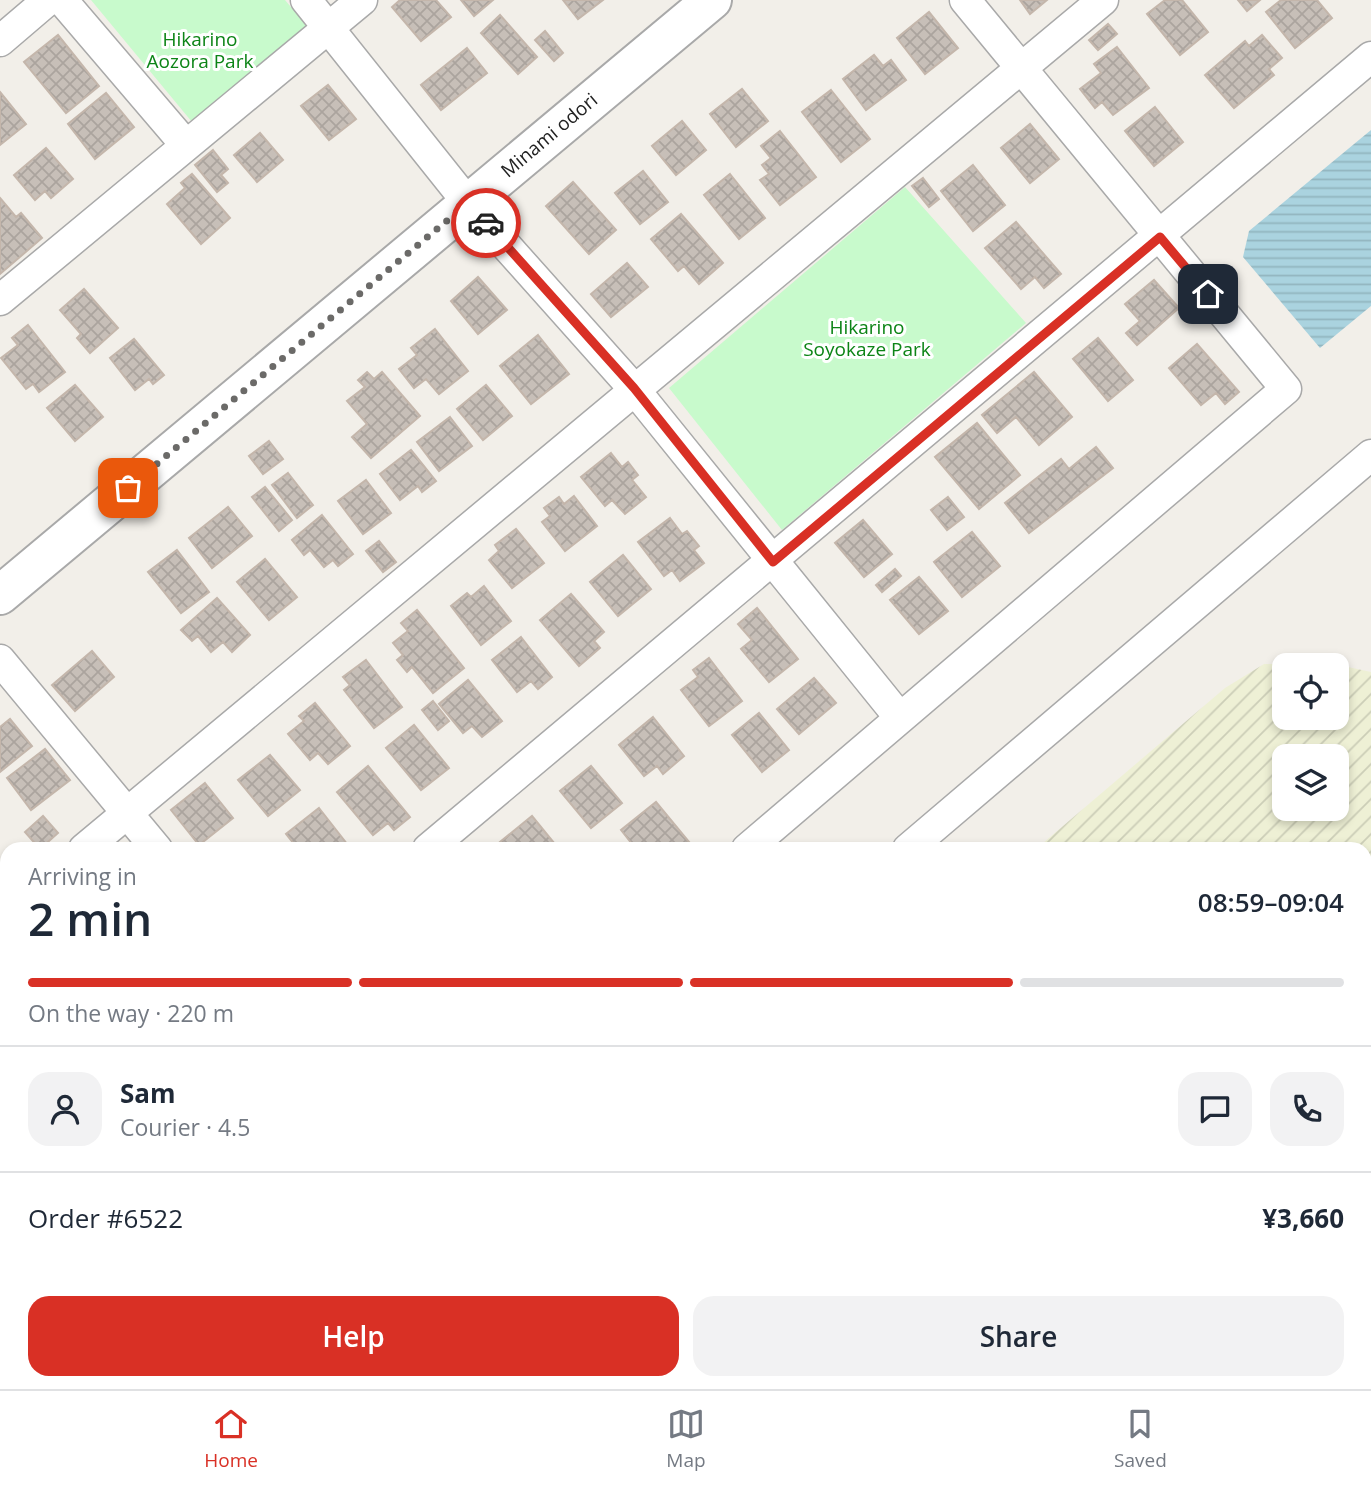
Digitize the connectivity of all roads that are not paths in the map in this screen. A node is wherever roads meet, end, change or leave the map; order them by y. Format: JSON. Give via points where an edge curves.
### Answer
{"nodes":[{"id":1,"x":48,"y":0,"type":"edge"},
{"id":2,"x":62,"y":0,"type":"edge"},
{"id":3,"x":306,"y":0,"type":"edge"},
{"id":4,"x":362,"y":0,"type":"edge"},
{"id":5,"x":712,"y":0,"type":"edge"},
{"id":6,"x":965,"y":0,"type":"edge"},
{"id":7,"x":1103,"y":0,"type":"edge"},
{"id":8,"x":329,"y":28,"type":"junction"},
{"id":9,"x":0,"y":41,"type":"edge"},
{"id":10,"x":1371,"y":57,"type":"edge"},
{"id":11,"x":1022,"y":68,"type":"junction"},
{"id":12,"x":185,"y":144,"type":"junction"},
{"id":13,"x":468,"y":203,"type":"junction"},
{"id":14,"x":1160,"y":237,"type":"junction"},
{"id":15,"x":0,"y":300,"type":"edge"},
{"id":16,"x":634,"y":388,"type":"junction"},
{"id":17,"x":1371,"y":455,"type":"edge"},
{"id":18,"x":773,"y":562,"type":"junction"},
{"id":19,"x":0,"y":595,"type":"edge"},
{"id":20,"x":0,"y":660,"type":"edge"},
{"id":21,"x":900,"y":718,"type":"junction"},
{"id":22,"x":127,"y":813,"type":"junction"},
{"id":23,"x":92,"y":842,"type":"edge"},
{"id":24,"x":151,"y":842,"type":"edge"},
{"id":25,"x":436,"y":842,"type":"edge"},
{"id":26,"x":755,"y":842,"type":"edge"},
{"id":27,"x":916,"y":842,"type":"edge"}],
"edges":[{"from":1,"to":9,"type":"street"},
{"from":2,"to":12,"type":"street"},
{"from":3,"to":8,"type":"street"},
{"from":4,"to":8,"type":"street"},
{"from":5,"to":13,"type":"street","name":"Minami odori"},
{"from":6,"to":11,"type":"street"},
{"from":7,"to":11,"type":"street"},
{"from":8,"to":12,"type":"street"},
{"from":8,"to":13,"type":"street"},
{"from":10,"to":14,"type":"street"},
{"from":11,"to":14,"type":"street"},
{"from":11,"to":16,"type":"street"},
{"from":12,"to":15,"type":"street"},
{"from":13,"to":16,"type":"street"},
{"from":13,"to":19,"type":"street","name":"Minami odori"},
{"from":14,"to":18,"type":"street"},
{"from":14,"to":21,"type":"street","via":[[1286,389]]},
{"from":16,"to":18,"type":"street"},
{"from":16,"to":22,"type":"street"},
{"from":17,"to":27,"type":"street"},
{"from":18,"to":21,"type":"street"},
{"from":18,"to":25,"type":"street"},
{"from":20,"to":22,"type":"street"},
{"from":21,"to":26,"type":"street"},
{"from":22,"to":23,"type":"street"},
{"from":22,"to":24,"type":"street"}]}
